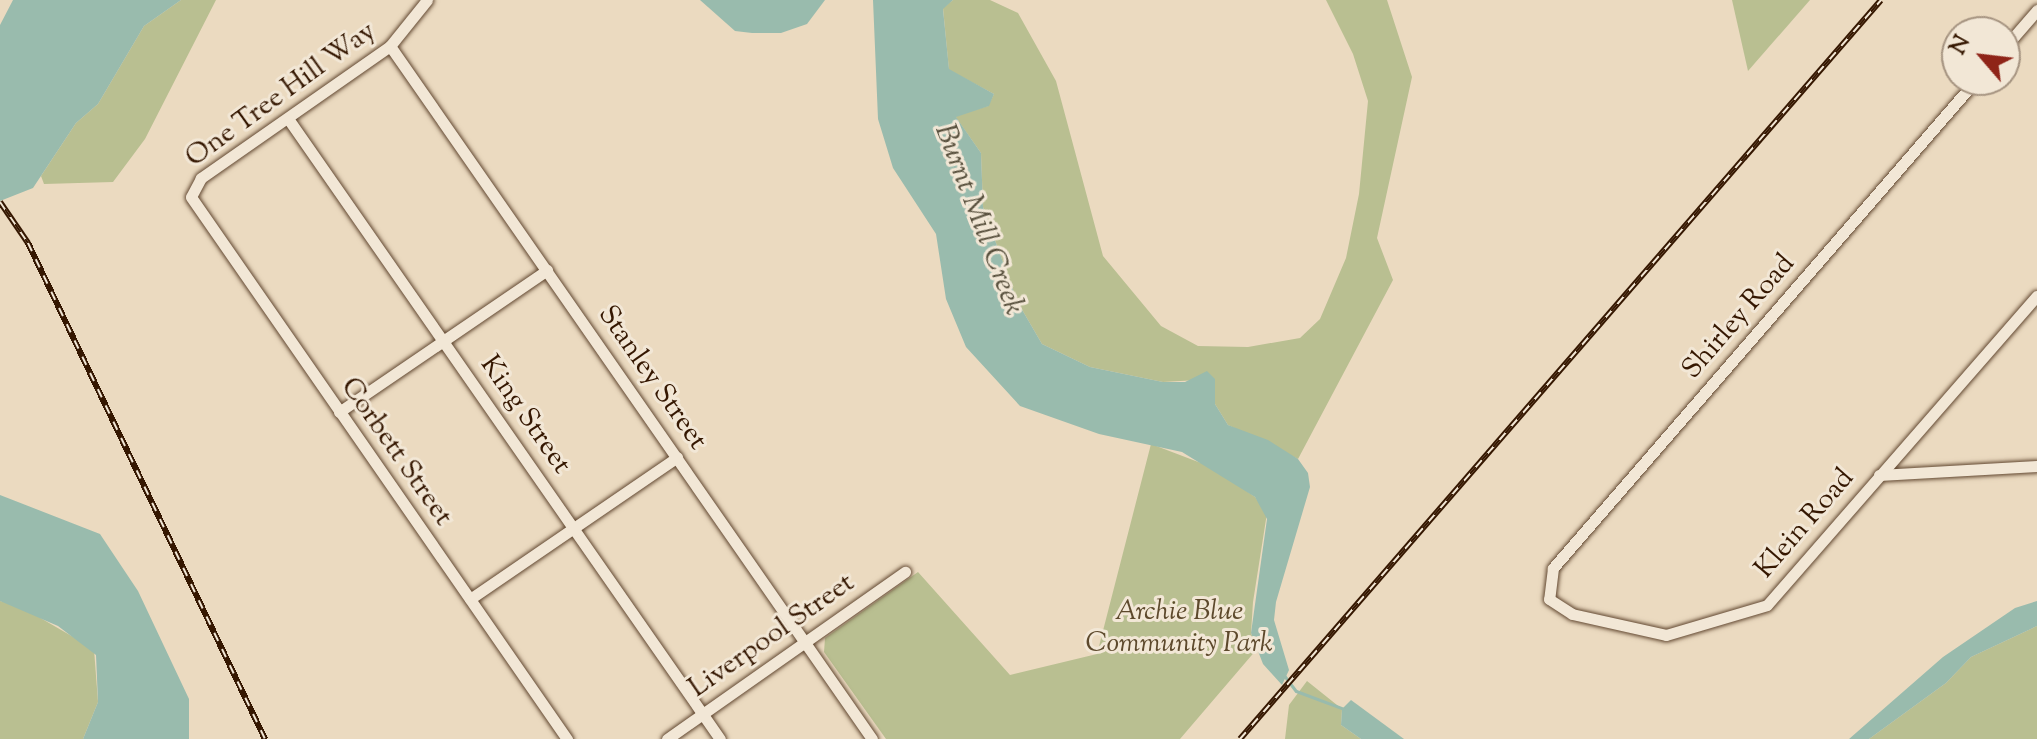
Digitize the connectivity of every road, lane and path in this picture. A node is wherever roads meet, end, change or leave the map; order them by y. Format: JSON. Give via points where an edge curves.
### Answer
{"nodes":[{"id":1,"x":427,"y":0,"type":"edge"},
{"id":2,"x":2037,"y":10,"type":"edge"},
{"id":3,"x":2021,"y":28,"type":"edge"},
{"id":4,"x":390,"y":46,"type":"junction"},
{"id":5,"x":1962,"y":96,"type":"edge"},
{"id":6,"x":289,"y":120,"type":"junction"},
{"id":7,"x":191,"y":190,"type":"joint"},
{"id":8,"x":547,"y":270,"type":"junction"},
{"id":9,"x":2037,"y":296,"type":"edge"},
{"id":10,"x":443,"y":342,"type":"junction"},
{"id":11,"x":339,"y":412,"type":"junction"},
{"id":12,"x":677,"y":457,"type":"junction"},
{"id":13,"x":2037,"y":466,"type":"edge"},
{"id":14,"x":1879,"y":475,"type":"junction"},
{"id":15,"x":574,"y":527,"type":"junction"},
{"id":16,"x":905,"y":572,"type":"dead end"},
{"id":17,"x":1547,"y":591,"type":"joint"},
{"id":18,"x":470,"y":599,"type":"junction"},
{"id":19,"x":806,"y":643,"type":"junction"},
{"id":20,"x":703,"y":714,"type":"junction"},
{"id":21,"x":567,"y":739,"type":"edge"},
{"id":22,"x":667,"y":739,"type":"edge"},
{"id":23,"x":720,"y":739,"type":"edge"},
{"id":24,"x":872,"y":739,"type":"edge"}],
"edges":[{"from":1,"to":4,"type":"street","name":"One Tree Hill Way"},
{"from":2,"to":3,"type":"street"},
{"from":4,"to":6,"type":"street","name":"One Tree Hill Way"},
{"from":4,"to":8,"type":"street","name":"Stanley Street"},
{"from":5,"to":17,"type":"street","name":"Shirley Road","via":[[1553,568]]},
{"from":6,"to":7,"type":"street","name":"One Tree Hill Way"},
{"from":6,"to":10,"type":"street","name":"King Street"},
{"from":7,"to":11,"type":"street","name":"Corbett Street","via":[[193,203]]},
{"from":8,"to":10,"type":"street"},
{"from":8,"to":12,"type":"street","name":"Stanley Street"},
{"from":9,"to":14,"type":"street","name":"Klein Road"},
{"from":10,"to":11,"type":"street"},
{"from":10,"to":15,"type":"street","name":"King Street"},
{"from":11,"to":18,"type":"street","name":"Corbett Street"},
{"from":12,"to":15,"type":"street"},
{"from":12,"to":19,"type":"street","name":"Stanley Street"},
{"from":13,"to":14,"type":"street"},
{"from":14,"to":17,"type":"street","name":"Klein Road","via":[[1758,610],[1666,635],[1562,611]]},
{"from":15,"to":18,"type":"street"},
{"from":15,"to":20,"type":"street","name":"King Street"},
{"from":16,"to":19,"type":"street","name":"Liverpool Street"},
{"from":18,"to":21,"type":"street","name":"Corbett Street"},
{"from":19,"to":20,"type":"street","name":"Liverpool Street"},
{"from":19,"to":24,"type":"street","name":"Stanley Street"},
{"from":20,"to":22,"type":"street","name":"Liverpool Street"},
{"from":20,"to":23,"type":"street","name":"King Street"}]}
